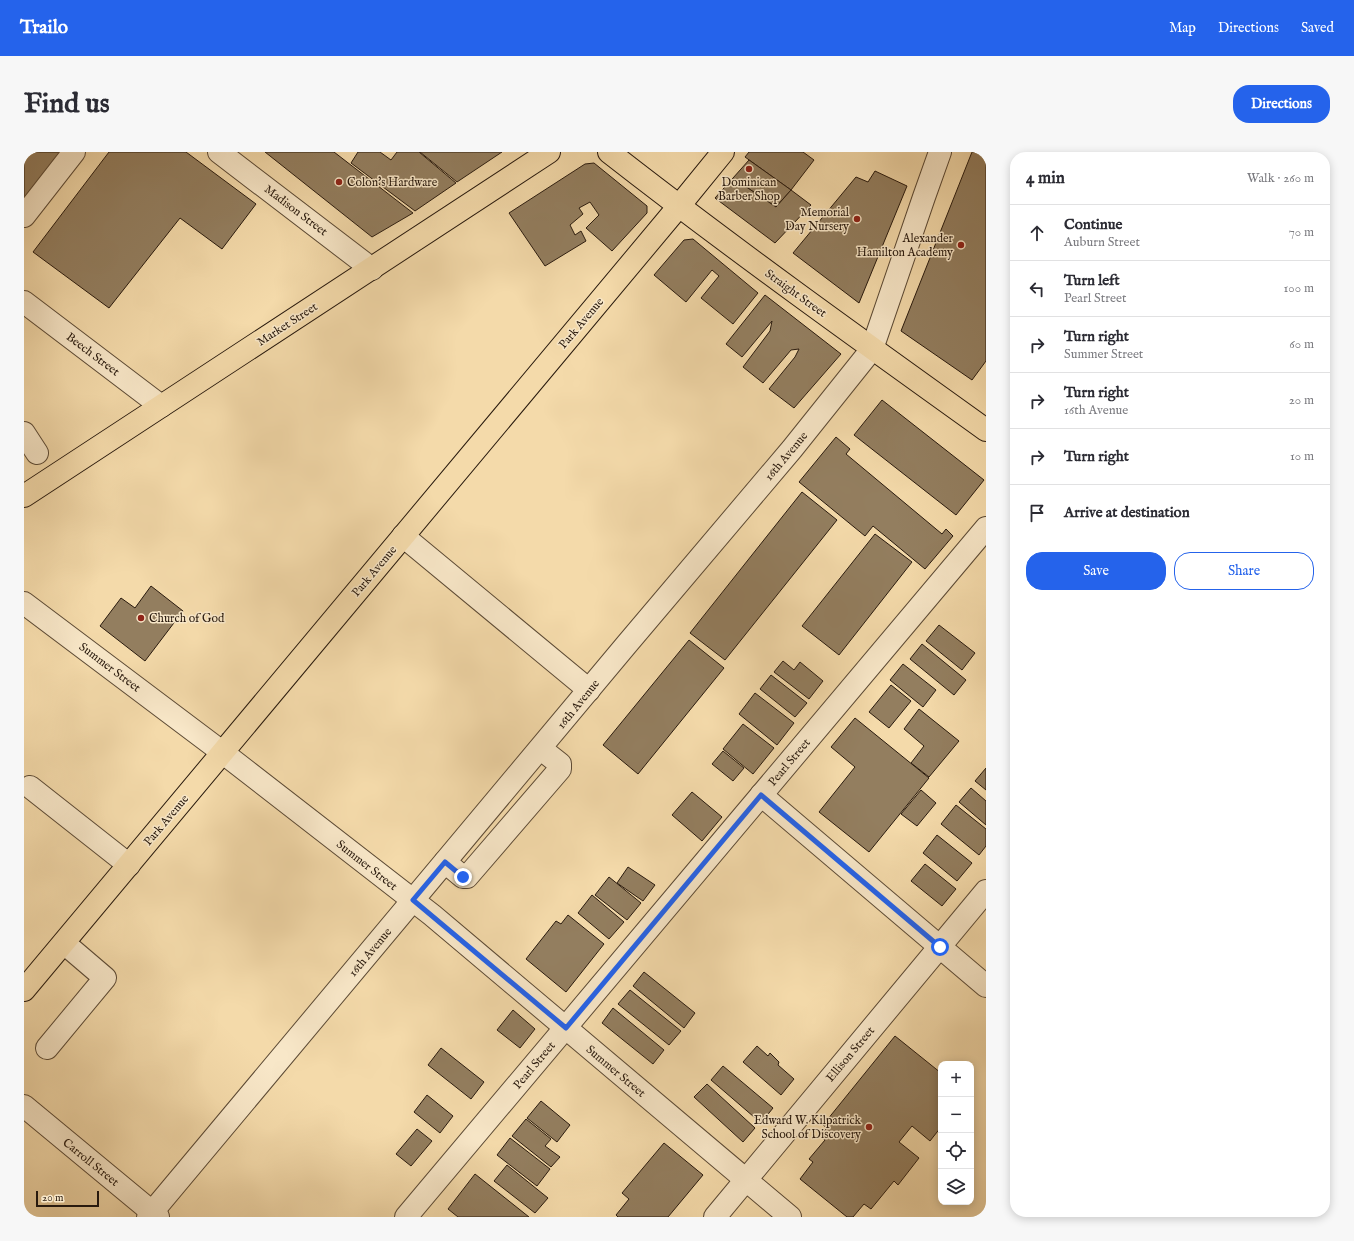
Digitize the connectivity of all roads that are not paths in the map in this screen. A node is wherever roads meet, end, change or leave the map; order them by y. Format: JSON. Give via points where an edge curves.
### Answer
{"nodes":[{"id":1,"x":74,"y":152,"type":"edge"},
{"id":2,"x":219,"y":152,"type":"edge"},
{"id":3,"x":549,"y":152,"type":"edge"},
{"id":4,"x":609,"y":152,"type":"edge"},
{"id":5,"x":723,"y":152,"type":"edge"},
{"id":6,"x":940,"y":152,"type":"edge"},
{"id":7,"x":679,"y":206,"type":"junction"},
{"id":8,"x":24,"y":216,"type":"edge"},
{"id":9,"x":372,"y":269,"type":"junction"},
{"id":10,"x":24,"y":302,"type":"edge"},
{"id":11,"x":872,"y":349,"type":"junction"},
{"id":12,"x":162,"y":406,"type":"junction"},
{"id":13,"x":986,"y":430,"type":"edge"},
{"id":14,"x":24,"y":433,"type":"edge"},
{"id":15,"x":37,"y":453,"type":"dead end"},
{"id":16,"x":24,"y":496,"type":"edge"},
{"id":17,"x":986,"y":528,"type":"edge"},
{"id":18,"x":403,"y":536,"type":"junction"},
{"id":19,"x":24,"y":603,"type":"edge"},
{"id":20,"x":589,"y":690,"type":"junction"},
{"id":21,"x":222,"y":752,"type":"junction"},
{"id":22,"x":30,"y":787,"type":"dead end"},
{"id":23,"x":761,"y":795,"type":"junction"},
{"id":24,"x":129,"y":865,"type":"junction"},
{"id":25,"x":986,"y":891,"type":"edge"},
{"id":26,"x":413,"y":900,"type":"junction"},
{"id":27,"x":64,"y":943,"type":"junction"},
{"id":28,"x":940,"y":947,"type":"junction"},
{"id":29,"x":986,"y":986,"type":"edge"},
{"id":30,"x":24,"y":990,"type":"edge"},
{"id":31,"x":566,"y":1028,"type":"junction"},
{"id":32,"x":47,"y":1048,"type":"dead end"},
{"id":33,"x":24,"y":1106,"type":"edge"},
{"id":34,"x":746,"y":1180,"type":"junction"},
{"id":35,"x":153,"y":1215,"type":"edge"},
{"id":36,"x":406,"y":1217,"type":"edge"},
{"id":37,"x":715,"y":1217,"type":"edge"},
{"id":38,"x":790,"y":1217,"type":"edge"}],
"edges":[{"from":1,"to":8,"type":"street"},
{"from":2,"to":9,"type":"street","name":"Madison Street"},
{"from":3,"to":9,"type":"main road","name":"Market Street"},
{"from":4,"to":7,"type":"main road","name":"Straight Street"},
{"from":5,"to":7,"type":"main road","name":"Park Avenue"},
{"from":6,"to":11,"type":"street","name":"16th Avenue"},
{"from":7,"to":11,"type":"main road","name":"Straight Street"},
{"from":7,"to":18,"type":"main road","name":"Park Avenue"},
{"from":9,"to":12,"type":"main road","name":"Market Street"},
{"from":10,"to":12,"type":"street","name":"Beech Street"},
{"from":11,"to":13,"type":"main road","name":"Straight Street"},
{"from":11,"to":20,"type":"street","name":"16th Avenue","via":[[792,449]]},
{"from":12,"to":16,"type":"main road","name":"Market Street"},
{"from":14,"to":15,"type":"street"},
{"from":17,"to":23,"type":"street","name":"Pearl Street"},
{"from":18,"to":20,"type":"street"},
{"from":18,"to":21,"type":"main road","name":"Park Avenue"},
{"from":19,"to":21,"type":"street","name":"Summer Street"},
{"from":20,"to":26,"type":"street","name":"16th Avenue"},
{"from":21,"to":24,"type":"main road","name":"Park Avenue"},
{"from":21,"to":26,"type":"street","name":"Summer Street"},
{"from":22,"to":24,"type":"street"},
{"from":23,"to":28,"type":"street"},
{"from":23,"to":31,"type":"street","name":"Pearl Street"},
{"from":24,"to":27,"type":"main road","name":"Park Avenue"},
{"from":25,"to":28,"type":"street","name":"Ellison Street"},
{"from":26,"to":31,"type":"street","name":"Summer Street"},
{"from":26,"to":35,"type":"street","name":"16th Avenue"},
{"from":27,"to":30,"type":"main road","name":"Park Avenue"},
{"from":27,"to":32,"type":"street","via":[[105,978]]},
{"from":28,"to":29,"type":"street"},
{"from":28,"to":34,"type":"street","name":"Ellison Street"},
{"from":31,"to":34,"type":"street","name":"Summer Street"},
{"from":31,"to":36,"type":"street","name":"Pearl Street"},
{"from":33,"to":35,"type":"street","name":"Carroll Street"},
{"from":34,"to":37,"type":"street","name":"Ellison Street"},
{"from":34,"to":38,"type":"street","name":"Summer Street"}]}
